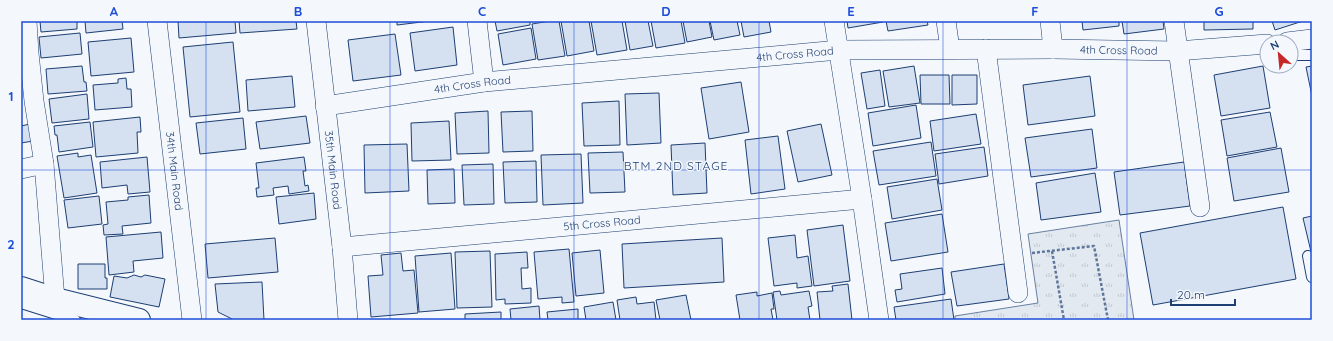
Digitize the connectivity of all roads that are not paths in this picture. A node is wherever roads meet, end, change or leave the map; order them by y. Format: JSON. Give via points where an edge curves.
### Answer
{"nodes":[{"id":1,"x":27,"y":21,"type":"edge"},
{"id":2,"x":157,"y":21,"type":"edge"},
{"id":3,"x":316,"y":21,"type":"edge"},
{"id":4,"x":477,"y":21,"type":"edge"},
{"id":5,"x":834,"y":21,"type":"edge"},
{"id":6,"x":946,"y":21,"type":"edge"},
{"id":7,"x":1050,"y":21,"type":"edge"},
{"id":8,"x":1174,"y":21,"type":"edge"},
{"id":9,"x":1312,"y":39,"type":"edge"},
{"id":10,"x":1299,"y":41,"type":"edge"},
{"id":11,"x":1259,"y":47,"type":"edge"},
{"id":12,"x":950,"y":49,"type":"junction"},
{"id":13,"x":986,"y":49,"type":"junction"},
{"id":14,"x":1053,"y":49,"type":"junction"},
{"id":15,"x":839,"y":50,"type":"junction"},
{"id":16,"x":1177,"y":50,"type":"junction"},
{"id":17,"x":25,"y":53,"type":"edge"},
{"id":18,"x":1299,"y":55,"type":"edge"},
{"id":19,"x":1312,"y":55,"type":"edge"},
{"id":20,"x":484,"y":82,"type":"junction"},
{"id":21,"x":28,"y":102,"type":"edge"},
{"id":22,"x":325,"y":106,"type":"junction"},
{"id":23,"x":44,"y":164,"type":"junction"},
{"id":24,"x":21,"y":169,"type":"edge"},
{"id":25,"x":862,"y":199,"type":"junction"},
{"id":26,"x":1200,"y":208,"type":"dead end"},
{"id":27,"x":342,"y":247,"type":"junction"},
{"id":28,"x":1308,"y":256,"type":"dead end"},
{"id":29,"x":1312,"y":277,"type":"edge"},
{"id":30,"x":21,"y":288,"type":"edge"},
{"id":31,"x":1018,"y":293,"type":"dead end"},
{"id":32,"x":55,"y":299,"type":"junction"},
{"id":33,"x":21,"y":303,"type":"edge"},
{"id":34,"x":74,"y":320,"type":"edge"},
{"id":35,"x":139,"y":320,"type":"edge"},
{"id":36,"x":192,"y":320,"type":"edge"},
{"id":37,"x":348,"y":320,"type":"edge"},
{"id":38,"x":879,"y":320,"type":"edge"}],
"edges":[{"from":1,"to":17,"type":"street"},
{"from":2,"to":36,"type":"street","name":"34th Main Road"},
{"from":3,"to":22,"type":"street","name":"35th Main Road"},
{"from":4,"to":20,"type":"street"},
{"from":5,"to":15,"type":"street"},
{"from":6,"to":12,"type":"street"},
{"from":7,"to":14,"type":"street"},
{"from":8,"to":16,"type":"street"},
{"from":9,"to":10,"type":"street"},
{"from":11,"to":16,"type":"street","name":"4th Cross Road"},
{"from":12,"to":13,"type":"street","name":"4th Cross Road"},
{"from":12,"to":15,"type":"street","name":"4th Cross Road"},
{"from":13,"to":14,"type":"street","name":"4th Cross Road"},
{"from":13,"to":31,"type":"street"},
{"from":14,"to":16,"type":"street","name":"4th Cross Road"},
{"from":15,"to":20,"type":"street","name":"4th Cross Road"},
{"from":15,"to":25,"type":"street"},
{"from":16,"to":26,"type":"street"},
{"from":17,"to":21,"type":"street"},
{"from":18,"to":19,"type":"lane"},
{"from":20,"to":22,"type":"street","name":"4th Cross Road"},
{"from":21,"to":23,"type":"street"},
{"from":22,"to":27,"type":"street","name":"35th Main Road"},
{"from":23,"to":24,"type":"street"},
{"from":23,"to":32,"type":"street"},
{"from":25,"to":27,"type":"street","name":"5th Cross Road"},
{"from":25,"to":38,"type":"street"},
{"from":27,"to":37,"type":"street","name":"35th Main Road"},
{"from":28,"to":29,"type":"lane"},
{"from":30,"to":32,"type":"main road"},
{"from":32,"to":35,"type":"main road"},
{"from":33,"to":34,"type":"lane"}]}
